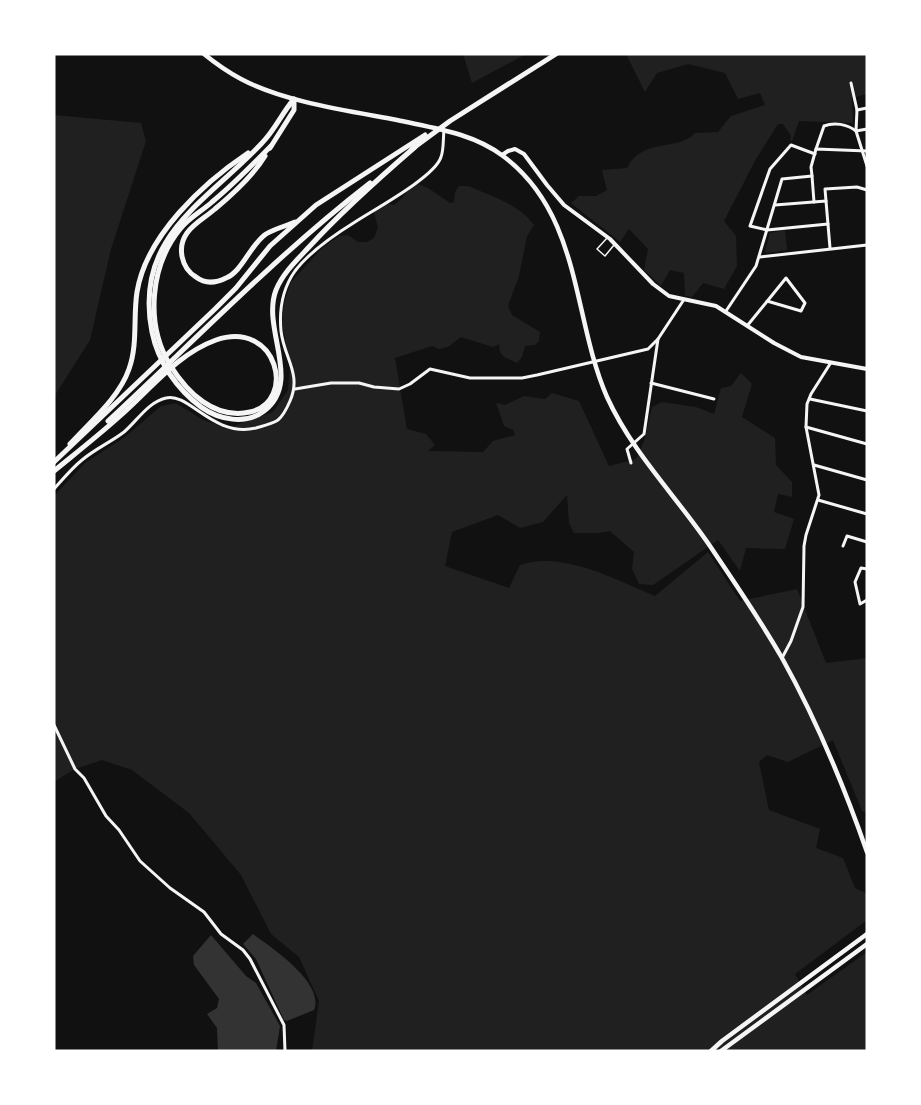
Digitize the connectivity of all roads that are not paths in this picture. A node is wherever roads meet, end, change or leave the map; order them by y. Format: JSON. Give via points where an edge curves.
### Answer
{"nodes":[{"id":1,"x":204,"y":54,"type":"edge"},
{"id":2,"x":550,"y":54,"type":"edge"},
{"id":3,"x":556,"y":54,"type":"edge"},
{"id":4,"x":851,"y":83,"type":"dead end"},
{"id":5,"x":294,"y":99,"type":"junction"},
{"id":6,"x":867,"y":108,"type":"edge"},
{"id":7,"x":857,"y":110,"type":"junction"},
{"id":8,"x":449,"y":120,"type":"junction"},
{"id":9,"x":867,"y":129,"type":"edge"},
{"id":10,"x":444,"y":130,"type":"junction"},
{"id":11,"x":856,"y":131,"type":"junction"},
{"id":12,"x":426,"y":136,"type":"junction"},
{"id":13,"x":262,"y":144,"type":"junction"},
{"id":14,"x":271,"y":146,"type":"junction"},
{"id":15,"x":415,"y":147,"type":"junction"},
{"id":16,"x":867,"y":150,"type":"edge"},
{"id":17,"x":861,"y":151,"type":"junction"},
{"id":18,"x":816,"y":152,"type":"junction"},
{"id":19,"x":502,"y":155,"type":"junction"},
{"id":20,"x":867,"y":166,"type":"edge"},
{"id":21,"x":812,"y":176,"type":"junction"},
{"id":22,"x":867,"y":190,"type":"edge"},
{"id":23,"x":825,"y":201,"type":"junction"},
{"id":24,"x":814,"y":202,"type":"junction"},
{"id":25,"x":775,"y":205,"type":"junction"},
{"id":26,"x":300,"y":219,"type":"junction"},
{"id":27,"x":828,"y":224,"type":"junction"},
{"id":28,"x":767,"y":230,"type":"junction"},
{"id":29,"x":608,"y":237,"type":"junction"},
{"id":30,"x":615,"y":245,"type":"junction"},
{"id":31,"x":867,"y":245,"type":"edge"},
{"id":32,"x":830,"y":248,"type":"junction"},
{"id":33,"x":760,"y":257,"type":"junction"},
{"id":34,"x":683,"y":301,"type":"junction"},
{"id":35,"x":767,"y":301,"type":"junction"},
{"id":36,"x":726,"y":311,"type":"junction"},
{"id":37,"x":747,"y":326,"type":"junction"},
{"id":38,"x":658,"y":339,"type":"junction"},
{"id":39,"x":161,"y":352,"type":"junction"},
{"id":40,"x":594,"y":360,"type":"junction"},
{"id":41,"x":830,"y":364,"type":"junction"},
{"id":42,"x":867,"y":369,"type":"edge"},
{"id":43,"x":174,"y":376,"type":"junction"},
{"id":44,"x":651,"y":383,"type":"junction"},
{"id":45,"x":296,"y":389,"type":"junction"},
{"id":46,"x":714,"y":399,"type":"dead end"},
{"id":47,"x":810,"y":399,"type":"junction"},
{"id":48,"x":867,"y":411,"type":"edge"},
{"id":49,"x":806,"y":427,"type":"junction"},
{"id":50,"x":633,"y":443,"type":"junction"},
{"id":51,"x":867,"y":444,"type":"edge"},
{"id":52,"x":54,"y":461,"type":"edge"},
{"id":53,"x":631,"y":463,"type":"dead end"},
{"id":54,"x":814,"y":465,"type":"junction"},
{"id":55,"x":54,"y":471,"type":"edge"},
{"id":56,"x":867,"y":480,"type":"edge"},
{"id":57,"x":54,"y":489,"type":"edge"},
{"id":58,"x":818,"y":500,"type":"junction"},
{"id":59,"x":867,"y":514,"type":"edge"},
{"id":60,"x":867,"y":542,"type":"edge"},
{"id":61,"x":843,"y":546,"type":"dead end"},
{"id":62,"x":867,"y":569,"type":"edge"},
{"id":63,"x":867,"y":600,"type":"edge"},
{"id":64,"x":782,"y":658,"type":"junction"},
{"id":65,"x":54,"y":725,"type":"edge"},
{"id":66,"x":867,"y":852,"type":"edge"},
{"id":67,"x":867,"y":934,"type":"edge"},
{"id":68,"x":867,"y":944,"type":"edge"},
{"id":69,"x":285,"y":1051,"type":"edge"},
{"id":70,"x":711,"y":1051,"type":"edge"},
{"id":71,"x":721,"y":1051,"type":"edge"}],
"edges":[{"from":1,"to":5,"type":"main road","via":[[242,80]]},
{"from":2,"to":8,"type":"highway"},
{"from":3,"to":8,"type":"highway"},
{"from":4,"to":7,"type":"street"},
{"from":5,"to":10,"type":"main road"},
{"from":5,"to":13,"type":"highway"},
{"from":5,"to":14,"type":"highway","via":[[294,110]]},
{"from":6,"to":7,"type":"street"},
{"from":7,"to":11,"type":"street"},
{"from":8,"to":12,"type":"highway"},
{"from":9,"to":11,"type":"street"},
{"from":10,"to":19,"type":"main road"},
{"from":10,"to":45,"type":"street","via":[[441,157],[422,178],[323,244],[290,279],[284,293],[281,331]]},
{"from":11,"to":17,"type":"street"},
{"from":11,"to":18,"type":"street","via":[[832,123],[824,126]]},
{"from":12,"to":15,"type":"highway"},
{"from":12,"to":26,"type":"highway","via":[[327,197]]},
{"from":13,"to":39,"type":"highway","via":[[187,214],[164,245],[149,297],[152,329]]},
{"from":13,"to":52,"type":"highway","via":[[198,193],[161,233],[139,280],[129,370],[111,398]]},
{"from":14,"to":26,"type":"highway","via":[[258,167],[187,233],[181,246],[184,263],[194,277],[203,281],[224,280],[265,235]]},
{"from":14,"to":39,"type":"highway","via":[[182,227],[169,247],[154,297]]},
{"from":15,"to":43,"type":"highway","via":[[333,222],[281,279],[272,312],[282,377],[272,404],[246,419],[222,417],[197,404]]},
{"from":15,"to":55,"type":"highway","via":[[318,225]]},
{"from":16,"to":17,"type":"street"},
{"from":17,"to":18,"type":"street"},
{"from":17,"to":20,"type":"street"},
{"from":18,"to":21,"type":"street"},
{"from":18,"to":28,"type":"street","via":[[791,145],[770,169],[750,226]]},
{"from":19,"to":29,"type":"street","via":[[515,149],[525,154],[556,196]]},
{"from":19,"to":40,"type":"main road","via":[[539,193],[562,238]]},
{"from":21,"to":24,"type":"street"},
{"from":21,"to":25,"type":"street","via":[[782,179]]},
{"from":22,"to":23,"type":"street","via":[[825,189]]},
{"from":23,"to":24,"type":"street"},
{"from":23,"to":27,"type":"street"},
{"from":24,"to":25,"type":"street"},
{"from":25,"to":28,"type":"street"},
{"from":26,"to":52,"type":"highway","via":[[270,246],[215,309]]},
{"from":27,"to":28,"type":"street"},
{"from":27,"to":32,"type":"street"},
{"from":28,"to":33,"type":"street"},
{"from":29,"to":30,"type":"street"},
{"from":29,"to":30,"type":"lane","via":[[597,249],[605,256]]},
{"from":30,"to":34,"type":"street","via":[[653,284]]},
{"from":31,"to":32,"type":"street"},
{"from":32,"to":33,"type":"street"},
{"from":33,"to":36,"type":"street"},
{"from":34,"to":36,"type":"street"},
{"from":34,"to":38,"type":"street"},
{"from":35,"to":35,"type":"street","via":[[786,278],[805,303],[801,311]]},
{"from":35,"to":37,"type":"street"},
{"from":36,"to":37,"type":"street"},
{"from":37,"to":41,"type":"street","via":[[801,357]]},
{"from":38,"to":40,"type":"street","via":[[648,349]]},
{"from":38,"to":44,"type":"street"},
{"from":39,"to":43,"type":"highway"},
{"from":40,"to":45,"type":"street","via":[[522,378],[470,378],[430,369],[399,388],[331,383]]},
{"from":40,"to":50,"type":"main road","via":[[607,396]]},
{"from":41,"to":42,"type":"street"},
{"from":41,"to":47,"type":"street"},
{"from":43,"to":55,"type":"highway","via":[[208,405],[239,415],[254,412],[265,403],[276,377],[272,358],[253,340],[237,336],[216,340],[189,354]]},
{"from":44,"to":46,"type":"street"},
{"from":44,"to":50,"type":"street","via":[[644,434]]},
{"from":45,"to":57,"type":"street","via":[[278,420],[248,430],[233,430],[180,398],[167,397],[153,403],[124,432],[83,459]]},
{"from":47,"to":48,"type":"street"},
{"from":47,"to":49,"type":"street"},
{"from":49,"to":51,"type":"street"},
{"from":49,"to":54,"type":"street"},
{"from":50,"to":53,"type":"street","via":[[627,449]]},
{"from":50,"to":64,"type":"main road","via":[[710,547]]},
{"from":54,"to":56,"type":"street"},
{"from":54,"to":58,"type":"street"},
{"from":58,"to":59,"type":"street"},
{"from":58,"to":64,"type":"street","via":[[804,546],[803,607]]},
{"from":60,"to":61,"type":"street","via":[[847,536]]},
{"from":62,"to":63,"type":"street","via":[[861,568],[855,582],[860,604]]},
{"from":64,"to":66,"type":"main road","via":[[828,751]]},
{"from":65,"to":69,"type":"street","via":[[75,769],[140,861],[204,912],[227,940],[250,959],[284,1025]]},
{"from":67,"to":70,"type":"main road"},
{"from":68,"to":71,"type":"main road"}]}
